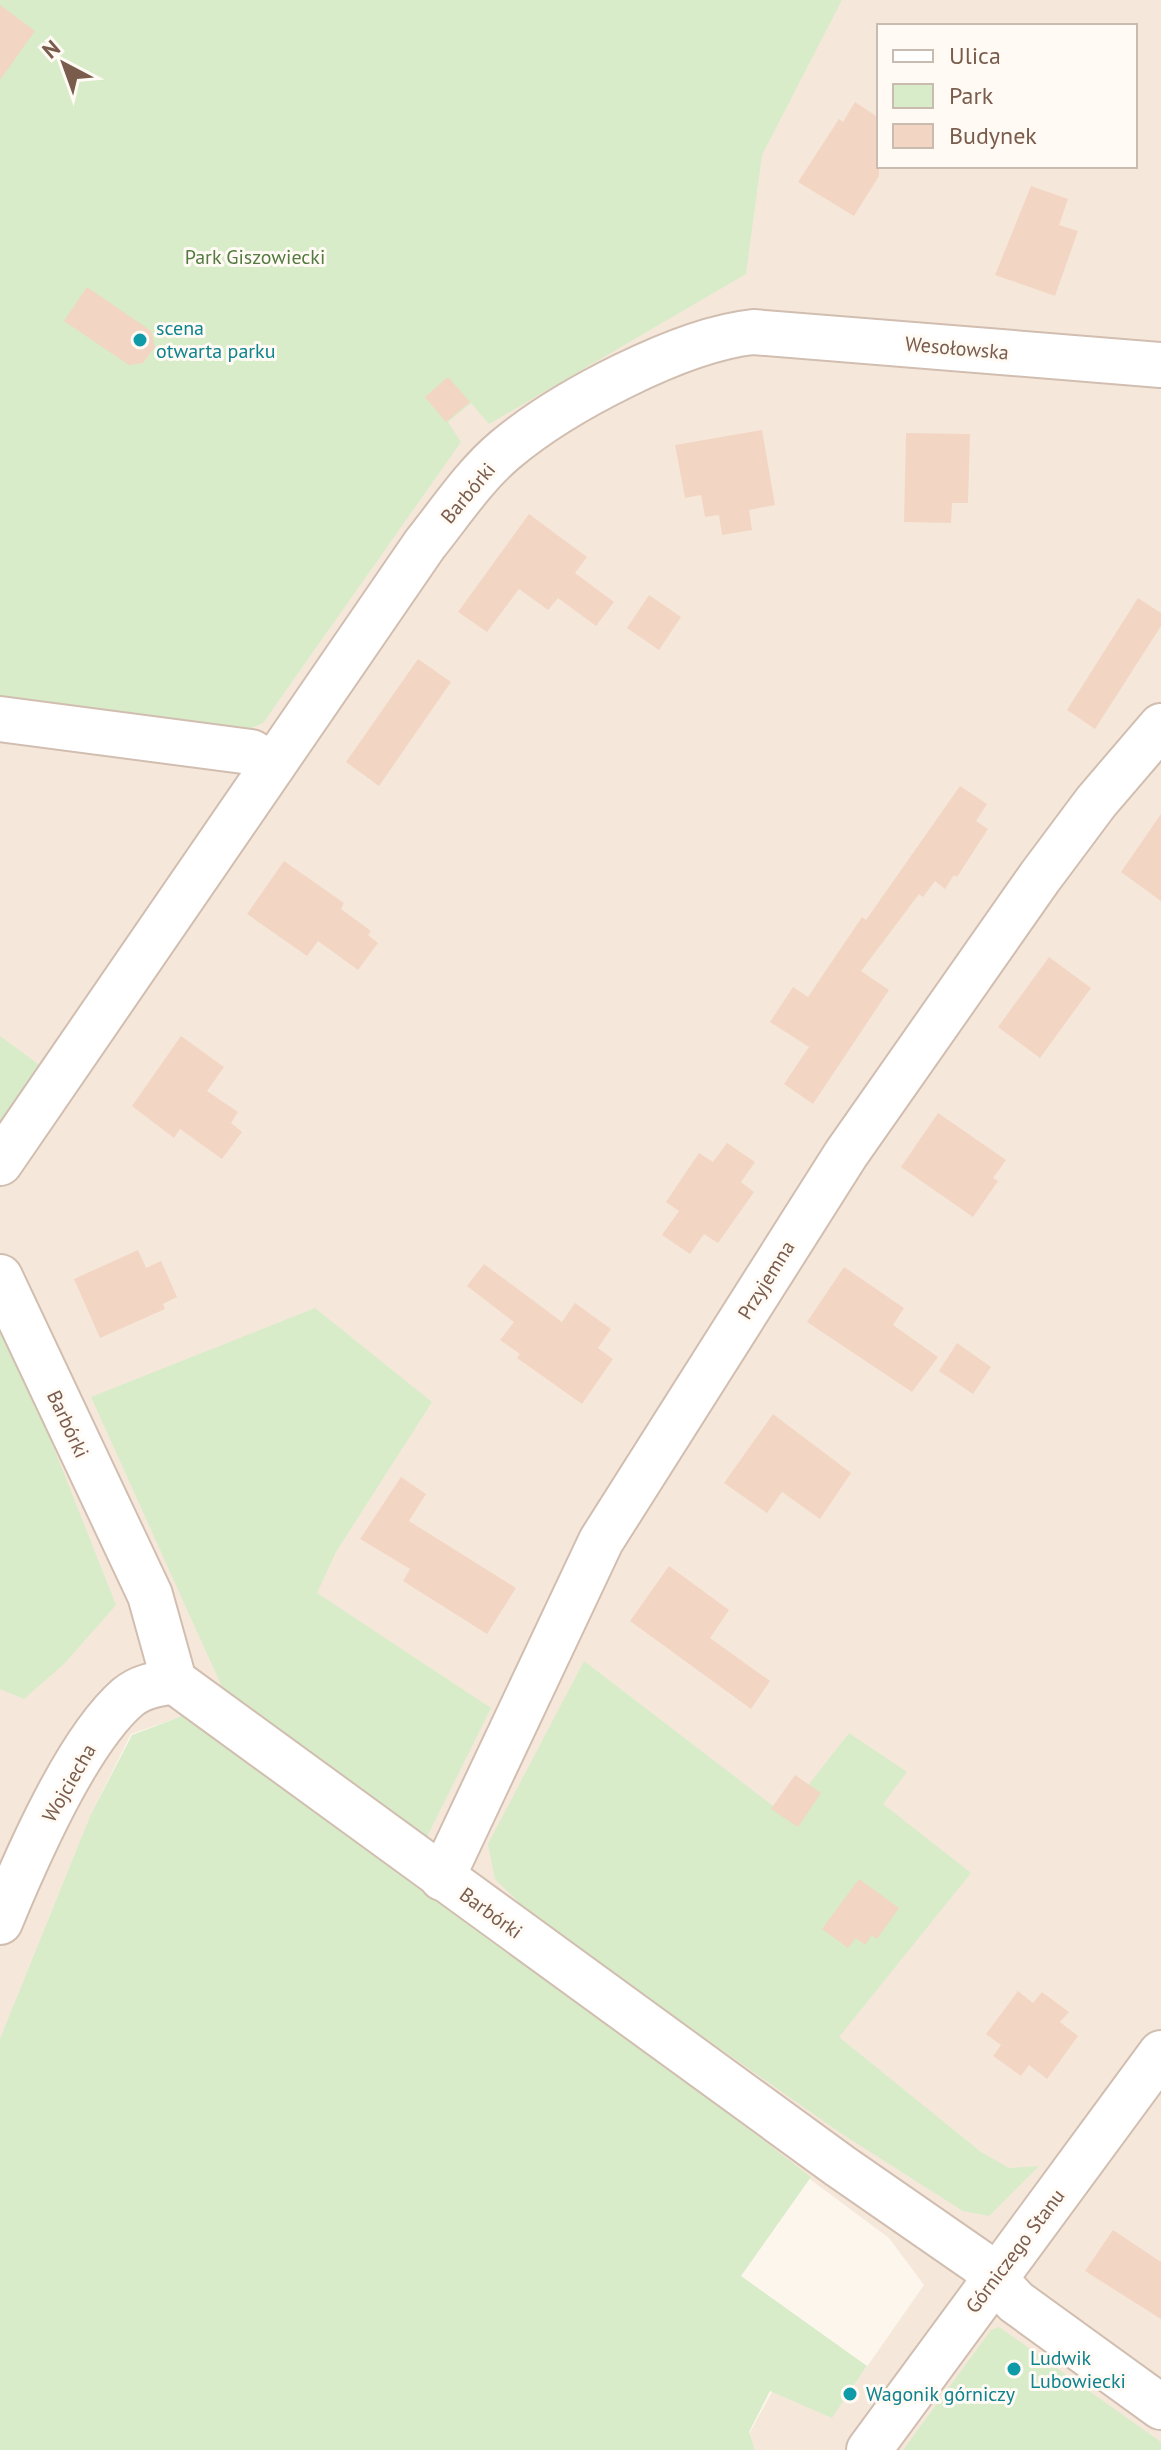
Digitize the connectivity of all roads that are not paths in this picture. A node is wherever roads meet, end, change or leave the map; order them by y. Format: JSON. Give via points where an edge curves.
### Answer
{"nodes":[{"id":1,"x":753,"y":332,"type":"joint"},
{"id":2,"x":1161,"y":365,"type":"edge"},
{"id":3,"x":0,"y":719,"type":"edge"},
{"id":4,"x":1161,"y":726,"type":"edge"},
{"id":5,"x":273,"y":765,"type":"junction"},
{"id":6,"x":0,"y":1163,"type":"edge"},
{"id":7,"x":0,"y":1277,"type":"edge"},
{"id":8,"x":174,"y":1681,"type":"junction"},
{"id":9,"x":442,"y":1878,"type":"junction"},
{"id":10,"x":0,"y":1922,"type":"edge"},
{"id":11,"x":1161,"y":2053,"type":"edge"},
{"id":12,"x":995,"y":2278,"type":"junction"},
{"id":13,"x":1161,"y":2407,"type":"edge"},
{"id":14,"x":869,"y":2450,"type":"edge"}],
"edges":[{"from":1,"to":2,"type":"street","name":"Wesołowska"},
{"from":1,"to":5,"type":"street","name":"Barbórki","via":[[666,354],[550,418],[504,451],[425,544]]},
{"from":3,"to":5,"type":"street","via":[[251,752]]},
{"from":4,"to":9,"type":"street","name":"Przyjemna","via":[[1040,877],[846,1154],[601,1541]]},
{"from":5,"to":6,"type":"street","name":"Barbórki"},
{"from":7,"to":8,"type":"street","name":"Barbórki","via":[[150,1595]]},
{"from":8,"to":9,"type":"street","name":"Barbórki"},
{"from":8,"to":10,"type":"street","name":"Wojciecha","via":[[143,1687],[104,1723],[42,1830]]},
{"from":9,"to":12,"type":"street","name":"Barbórki"},
{"from":11,"to":12,"type":"street","name":"Górniczego Stanu"},
{"from":12,"to":13,"type":"street","name":"Barbórki","via":[[1016,2302]]},
{"from":12,"to":14,"type":"street","name":"Górniczego Stanu"}]}
